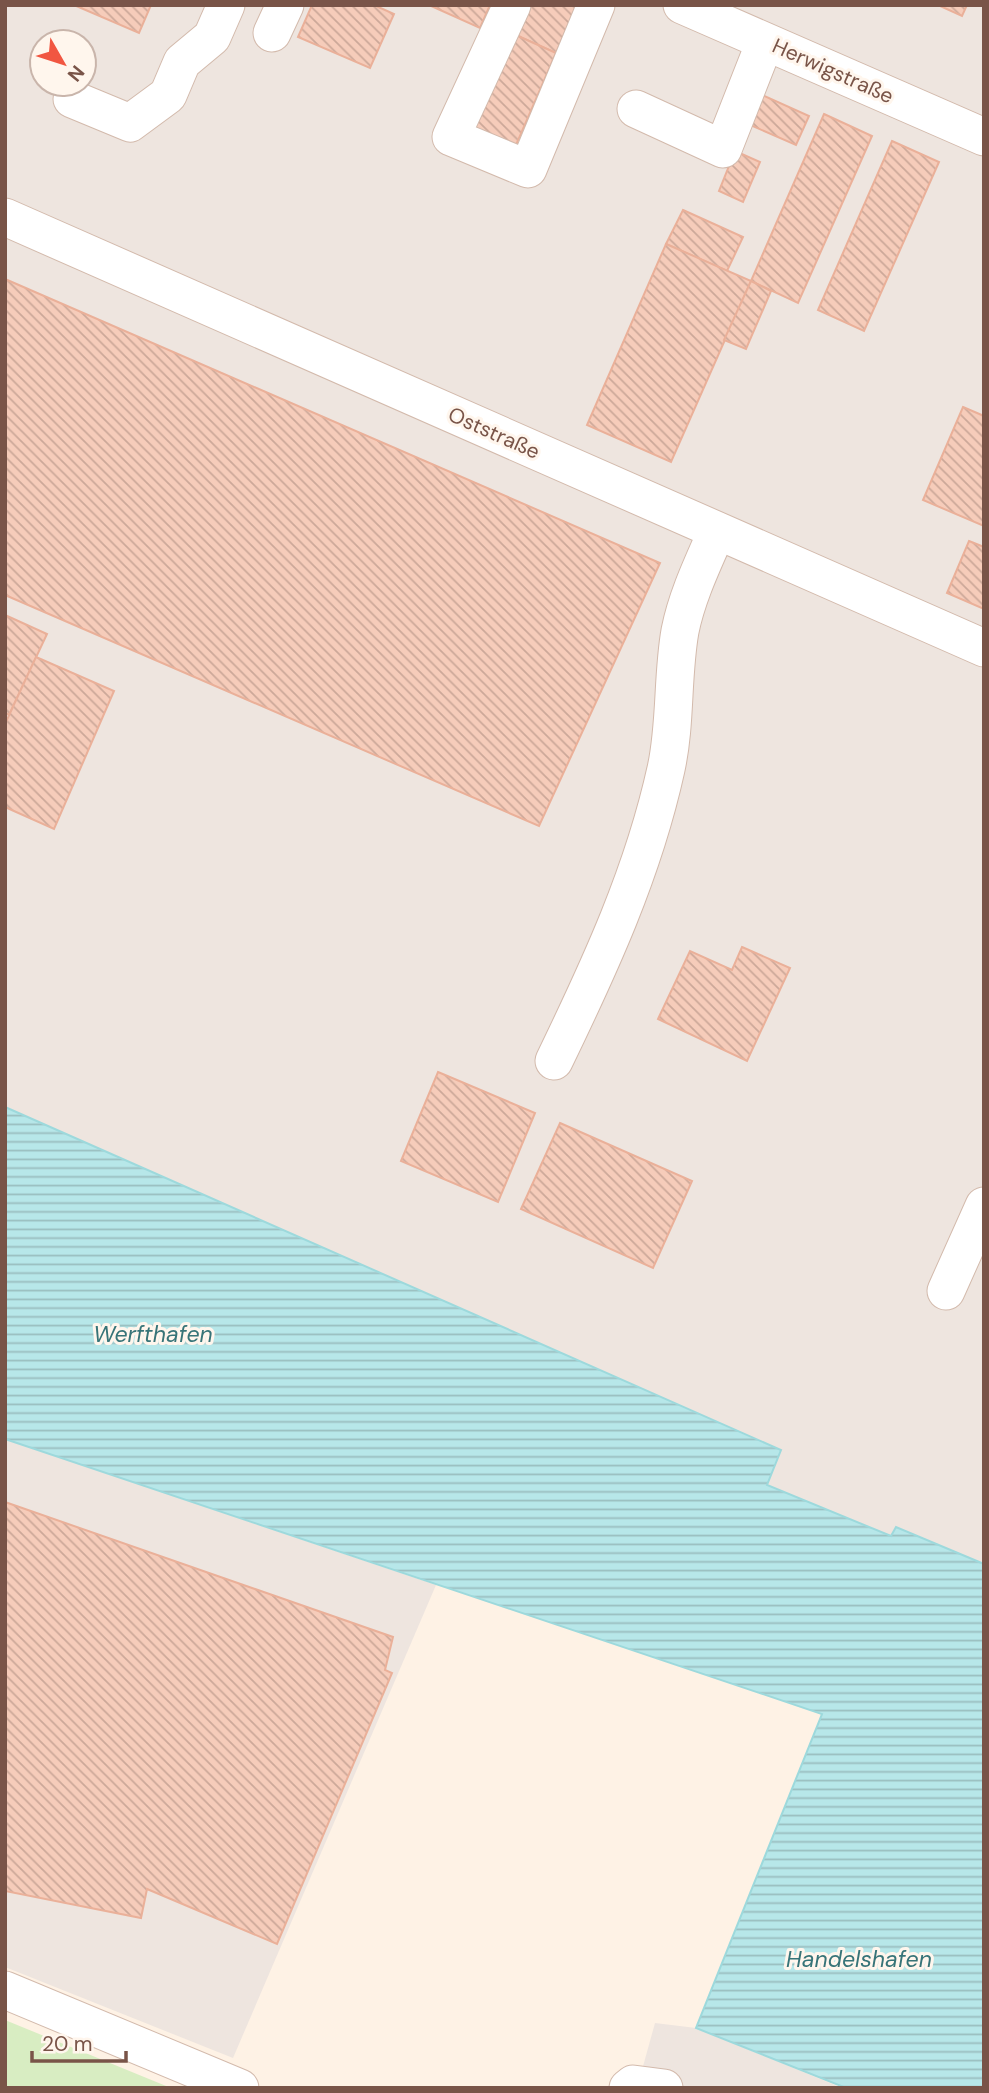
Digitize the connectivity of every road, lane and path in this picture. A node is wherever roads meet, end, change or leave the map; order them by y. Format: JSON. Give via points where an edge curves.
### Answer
{"nodes":[{"id":1,"x":226,"y":5,"type":"edge"},
{"id":2,"x":512,"y":5,"type":"edge"},
{"id":3,"x":596,"y":5,"type":"edge"},
{"id":4,"x":682,"y":5,"type":"edge"},
{"id":5,"x":765,"y":42,"type":"junction"},
{"id":6,"x":72,"y":99,"type":"dead end"},
{"id":7,"x":636,"y":109,"type":"dead end"},
{"id":8,"x":984,"y":137,"type":"edge"},
{"id":9,"x":5,"y":217,"type":"edge"},
{"id":10,"x":717,"y":531,"type":"junction"},
{"id":11,"x":984,"y":648,"type":"edge"},
{"id":12,"x":554,"y":1061,"type":"dead end"},
{"id":13,"x":984,"y":1206,"type":"edge"},
{"id":14,"x":946,"y":1291,"type":"dead end"},
{"id":15,"x":5,"y":1990,"type":"edge"},
{"id":16,"x":240,"y":2088,"type":"edge"},
{"id":17,"x":628,"y":2088,"type":"edge"},
{"id":18,"x":664,"y":2088,"type":"edge"}],
"edges":[{"from":1,"to":6,"type":"street","via":[[212,37],[182,61],[168,95],[130,123]]},
{"from":2,"to":3,"type":"street","via":[[451,137],[528,169]]},
{"from":4,"to":5,"type":"street","name":"Herwigstraße"},
{"from":5,"to":7,"type":"street","via":[[723,149]]},
{"from":5,"to":8,"type":"street","name":"Herwigstraße"},
{"from":9,"to":10,"type":"street","name":"Oststraße"},
{"from":10,"to":11,"type":"street","name":"Oststraße"},
{"from":10,"to":12,"type":"street","via":[[681,630],[667,765],[647,846],[611,944]]},
{"from":13,"to":14,"type":"street"},
{"from":15,"to":16,"type":"street"},
{"from":17,"to":18,"type":"street","via":[[633,2084]]}]}
